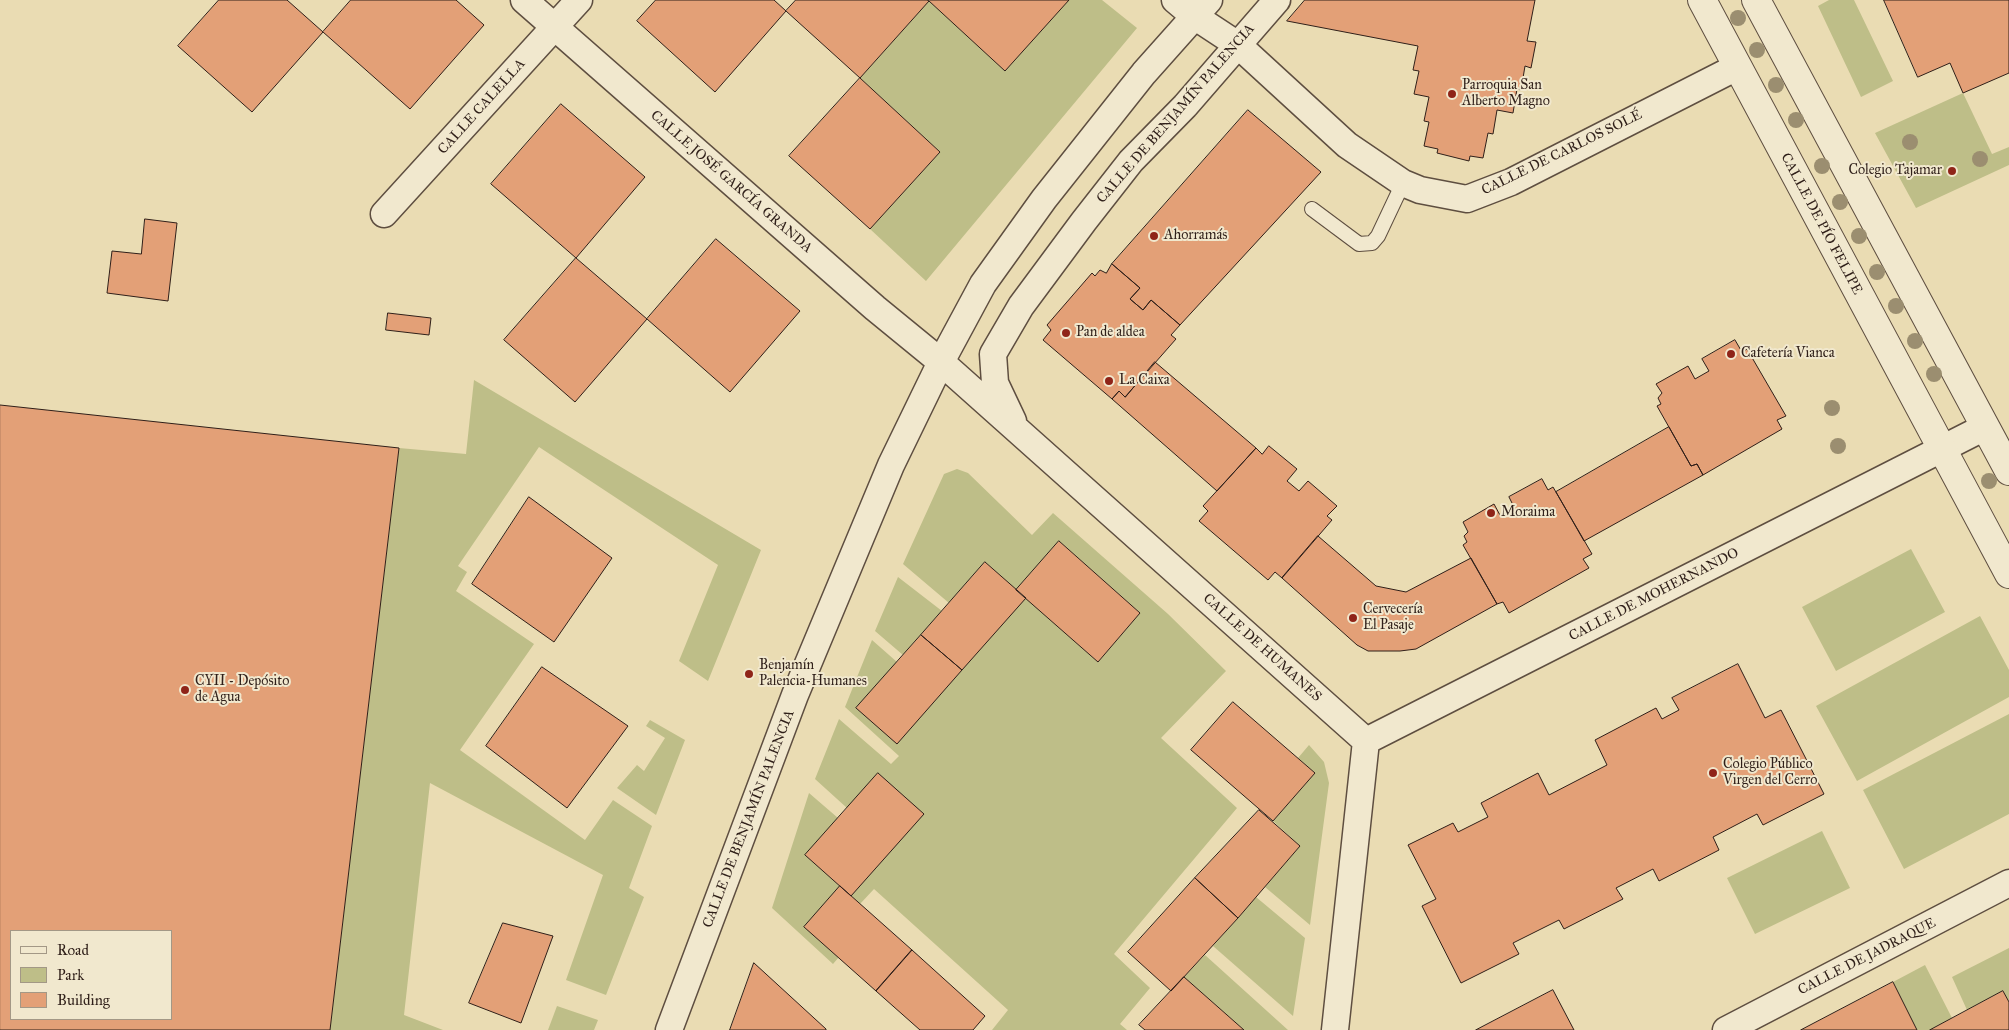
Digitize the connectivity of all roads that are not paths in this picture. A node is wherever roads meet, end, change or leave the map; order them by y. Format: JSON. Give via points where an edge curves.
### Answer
{"nodes":[{"id":1,"x":524,"y":0,"type":"edge"},
{"id":2,"x":579,"y":0,"type":"edge"},
{"id":3,"x":1277,"y":0,"type":"edge"},
{"id":4,"x":1702,"y":0,"type":"edge"},
{"id":5,"x":1756,"y":0,"type":"edge"},
{"id":6,"x":1192,"y":5,"type":"edge"},
{"id":7,"x":555,"y":28,"type":"junction"},
{"id":8,"x":1238,"y":45,"type":"junction"},
{"id":9,"x":1737,"y":67,"type":"junction"},
{"id":10,"x":1403,"y":183,"type":"junction"},
{"id":11,"x":1312,"y":209,"type":"dead end"},
{"id":12,"x":384,"y":214,"type":"dead end"},
{"id":13,"x":993,"y":354,"type":"junction"},
{"id":14,"x":941,"y":362,"type":"junction"},
{"id":15,"x":1985,"y":427,"type":"junction"},
{"id":16,"x":1018,"y":430,"type":"junction"},
{"id":17,"x":1942,"y":448,"type":"junction"},
{"id":18,"x":2009,"y":471,"type":"edge"},
{"id":19,"x":2009,"y":574,"type":"edge"},
{"id":20,"x":1366,"y":741,"type":"junction"},
{"id":21,"x":2009,"y":883,"type":"edge"},
{"id":22,"x":669,"y":1030,"type":"edge"},
{"id":23,"x":1335,"y":1030,"type":"edge"},
{"id":24,"x":1726,"y":1030,"type":"edge"}],
"edges":[{"from":1,"to":7,"type":"street","name":"CALLE JOSÉ GARCÍA GRANDA"},
{"from":2,"to":7,"type":"street","name":"CALLE CALELLA"},
{"from":3,"to":8,"type":"street","name":"CALLE DE BENJAMÍN PALENCIA"},
{"from":4,"to":9,"type":"street","name":"CALLE DE PÍO FELIPE"},
{"from":5,"to":15,"type":"street"},
{"from":6,"to":8,"type":"street","name":"CALLE DE CARLOS SOLÉ"},
{"from":6,"to":14,"type":"street","name":"CALLE DE BENJAMÍN PALENCIA","via":[[983,284]]},
{"from":7,"to":12,"type":"street","name":"CALLE CALELLA"},
{"from":7,"to":14,"type":"street","name":"CALLE JOSÉ GARCÍA GRANDA"},
{"from":8,"to":10,"type":"street","name":"CALLE DE CARLOS SOLÉ","via":[[1347,145]]},
{"from":8,"to":13,"type":"street","name":"CALLE DE BENJAMÍN PALENCIA","via":[[1131,162],[1084,221],[1021,306]]},
{"from":9,"to":10,"type":"street","name":"CALLE DE CARLOS SOLÉ","via":[[1511,182],[1467,199],[1420,190]]},
{"from":9,"to":17,"type":"street","name":"CALLE DE PÍO FELIPE"},
{"from":10,"to":11,"type":"lane","via":[[1372,243],[1359,244]]},
{"from":13,"to":14,"type":"street","via":[[972,365]]},
{"from":13,"to":16,"type":"street","via":[[995,383]]},
{"from":14,"to":16,"type":"street","name":"CALLE DE HUMANES"},
{"from":14,"to":22,"type":"street","name":"CALLE DE BENJAMÍN PALENCIA","via":[[891,465],[795,695]]},
{"from":15,"to":17,"type":"street"},
{"from":15,"to":18,"type":"street"},
{"from":16,"to":20,"type":"street","name":"CALLE DE HUMANES"},
{"from":17,"to":19,"type":"street","name":"CALLE DE PÍO FELIPE"},
{"from":17,"to":20,"type":"street","name":"CALLE DE MOHERNANDO"},
{"from":20,"to":23,"type":"street"},
{"from":21,"to":24,"type":"street","name":"CALLE DE JADRAQUE"}]}
